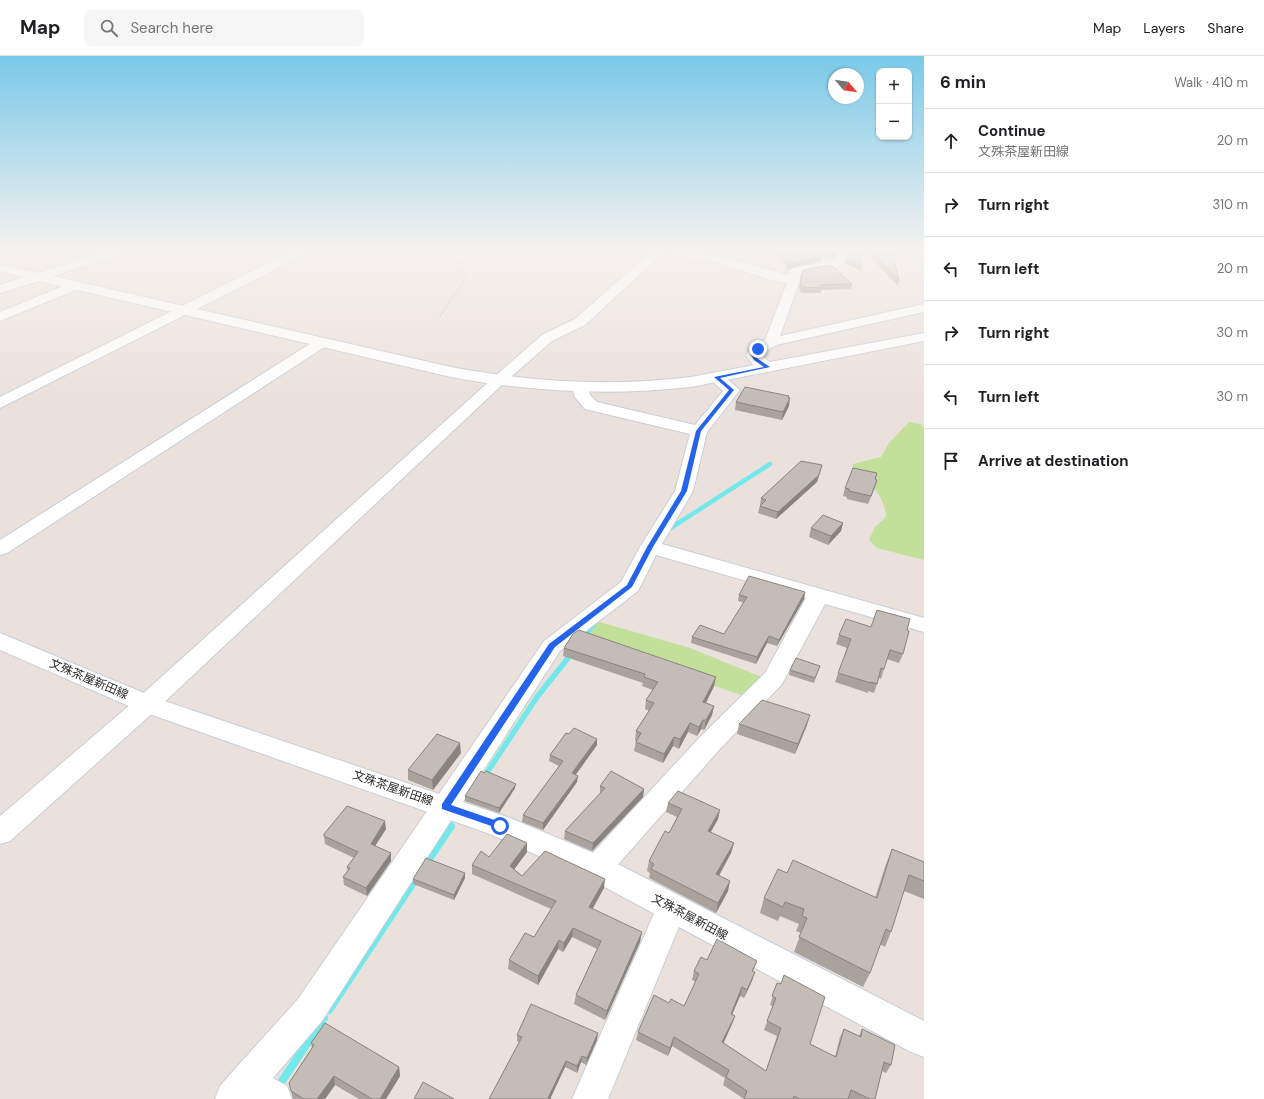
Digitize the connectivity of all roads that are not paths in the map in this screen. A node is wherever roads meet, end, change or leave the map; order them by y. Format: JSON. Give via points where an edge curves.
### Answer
{"nodes":[{"id":1,"x":44,"y":299,"type":"edge"},
{"id":2,"x":130,"y":299,"type":"edge"},
{"id":3,"x":203,"y":299,"type":"edge"},
{"id":4,"x":606,"y":299,"type":"edge"},
{"id":5,"x":787,"y":299,"type":"edge"},
{"id":6,"x":924,"y":308,"type":"edge"},
{"id":7,"x":180,"y":310,"type":"junction"},
{"id":8,"x":0,"y":318,"type":"edge"},
{"id":9,"x":924,"y":337,"type":"edge"},
{"id":10,"x":771,"y":342,"type":"junction"},
{"id":11,"x":321,"y":343,"type":"junction"},
{"id":12,"x":768,"y":367,"type":"junction"},
{"id":13,"x":716,"y":377,"type":"junction"},
{"id":14,"x":498,"y":381,"type":"junction"},
{"id":15,"x":581,"y":388,"type":"junction"},
{"id":16,"x":0,"y":403,"type":"edge"},
{"id":17,"x":699,"y":431,"type":"junction"},
{"id":18,"x":650,"y":547,"type":"junction"},
{"id":19,"x":0,"y":549,"type":"edge"},
{"id":20,"x":819,"y":596,"type":"junction"},
{"id":21,"x":924,"y":625,"type":"edge"},
{"id":22,"x":0,"y":641,"type":"edge"},
{"id":23,"x":147,"y":704,"type":"junction"},
{"id":24,"x":445,"y":806,"type":"junction"},
{"id":25,"x":0,"y":833,"type":"edge"},
{"id":26,"x":597,"y":868,"type":"junction"},
{"id":27,"x":672,"y":907,"type":"junction"},
{"id":28,"x":924,"y":1040,"type":"edge"},
{"id":29,"x":251,"y":1093,"type":"edge"},
{"id":30,"x":590,"y":1099,"type":"edge"}],
"edges":[{"from":1,"to":8,"type":"street"},
{"from":2,"to":7,"type":"street"},
{"from":3,"to":7,"type":"street"},
{"from":4,"to":14,"type":"street","via":[[580,322],[547,338]]},
{"from":5,"to":10,"type":"street"},
{"from":6,"to":10,"type":"street"},
{"from":7,"to":11,"type":"street"},
{"from":7,"to":16,"type":"street"},
{"from":9,"to":12,"type":"street"},
{"from":10,"to":12,"type":"street","via":[[758,349],[754,355],[756,360]]},
{"from":11,"to":14,"type":"street"},
{"from":11,"to":19,"type":"street"},
{"from":12,"to":13,"type":"street"},
{"from":13,"to":15,"type":"street","via":[[657,386]]},
{"from":13,"to":17,"type":"street","via":[[732,390]]},
{"from":14,"to":15,"type":"street"},
{"from":14,"to":23,"type":"street"},
{"from":15,"to":17,"type":"street","via":[[582,396],[591,406]]},
{"from":17,"to":18,"type":"street","via":[[684,491]]},
{"from":18,"to":20,"type":"street"},
{"from":18,"to":24,"type":"street","via":[[630,586],[552,646]]},
{"from":20,"to":21,"type":"street"},
{"from":20,"to":26,"type":"street","via":[[774,678],[710,743]]},
{"from":22,"to":23,"type":"street","name":"文殊茶屋新田線"},
{"from":23,"to":24,"type":"street","name":"文殊茶屋新田線"},
{"from":23,"to":25,"type":"street"},
{"from":24,"to":26,"type":"street","name":"文殊茶屋新田線","via":[[500,826]]},
{"from":24,"to":29,"type":"street","via":[[310,1010]]},
{"from":26,"to":27,"type":"street","name":"文殊茶屋新田線"},
{"from":27,"to":28,"type":"street","name":"文殊茶屋新田線"},
{"from":27,"to":30,"type":"street"}]}
